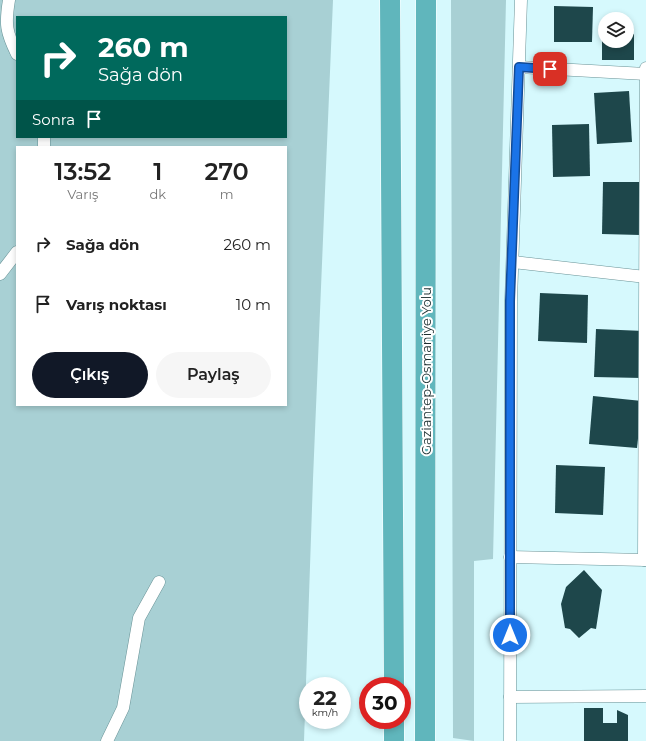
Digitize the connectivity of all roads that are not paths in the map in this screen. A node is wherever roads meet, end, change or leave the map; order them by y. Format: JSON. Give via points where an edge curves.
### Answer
{"nodes":[{"id":1,"x":9,"y":0,"type":"edge"},
{"id":2,"x":390,"y":0,"type":"edge"},
{"id":3,"x":426,"y":0,"type":"edge"},
{"id":4,"x":520,"y":0,"type":"edge"},
{"id":5,"x":16,"y":52,"type":"edge"},
{"id":6,"x":519,"y":67,"type":"junction"},
{"id":7,"x":646,"y":72,"type":"edge"},
{"id":8,"x":16,"y":253,"type":"edge"},
{"id":9,"x":513,"y":262,"type":"junction"},
{"id":10,"x":0,"y":274,"type":"edge"},
{"id":11,"x":646,"y":277,"type":"edge"},
{"id":12,"x":510,"y":557,"type":"junction"},
{"id":13,"x":645,"y":560,"type":"edge"},
{"id":14,"x":159,"y":582,"type":"dead end"},
{"id":15,"x":394,"y":677,"type":"edge"},
{"id":16,"x":646,"y":696,"type":"edge"},
{"id":17,"x":510,"y":697,"type":"junction"},
{"id":18,"x":394,"y":729,"type":"edge"},
{"id":19,"x":107,"y":741,"type":"edge"},
{"id":20,"x":394,"y":741,"type":"edge"},
{"id":21,"x":425,"y":741,"type":"edge"},
{"id":22,"x":510,"y":741,"type":"edge"}],
"edges":[{"from":1,"to":5,"type":"street","via":[[6,20],[9,38]]},
{"from":2,"to":15,"type":"highway"},
{"from":3,"to":21,"type":"highway","name":"Gaziantep-Osmaniye Yolu"},
{"from":4,"to":6,"type":"street"},
{"from":6,"to":7,"type":"street"},
{"from":6,"to":9,"type":"street"},
{"from":7,"to":11,"type":"street"},
{"from":8,"to":10,"type":"street"},
{"from":9,"to":11,"type":"street"},
{"from":9,"to":12,"type":"street","via":[[510,301]]},
{"from":11,"to":13,"type":"street"},
{"from":12,"to":13,"type":"street"},
{"from":12,"to":17,"type":"street"},
{"from":14,"to":19,"type":"street","via":[[138,618],[123,708]]},
{"from":16,"to":17,"type":"street"},
{"from":17,"to":22,"type":"street"},
{"from":18,"to":20,"type":"highway"}]}
